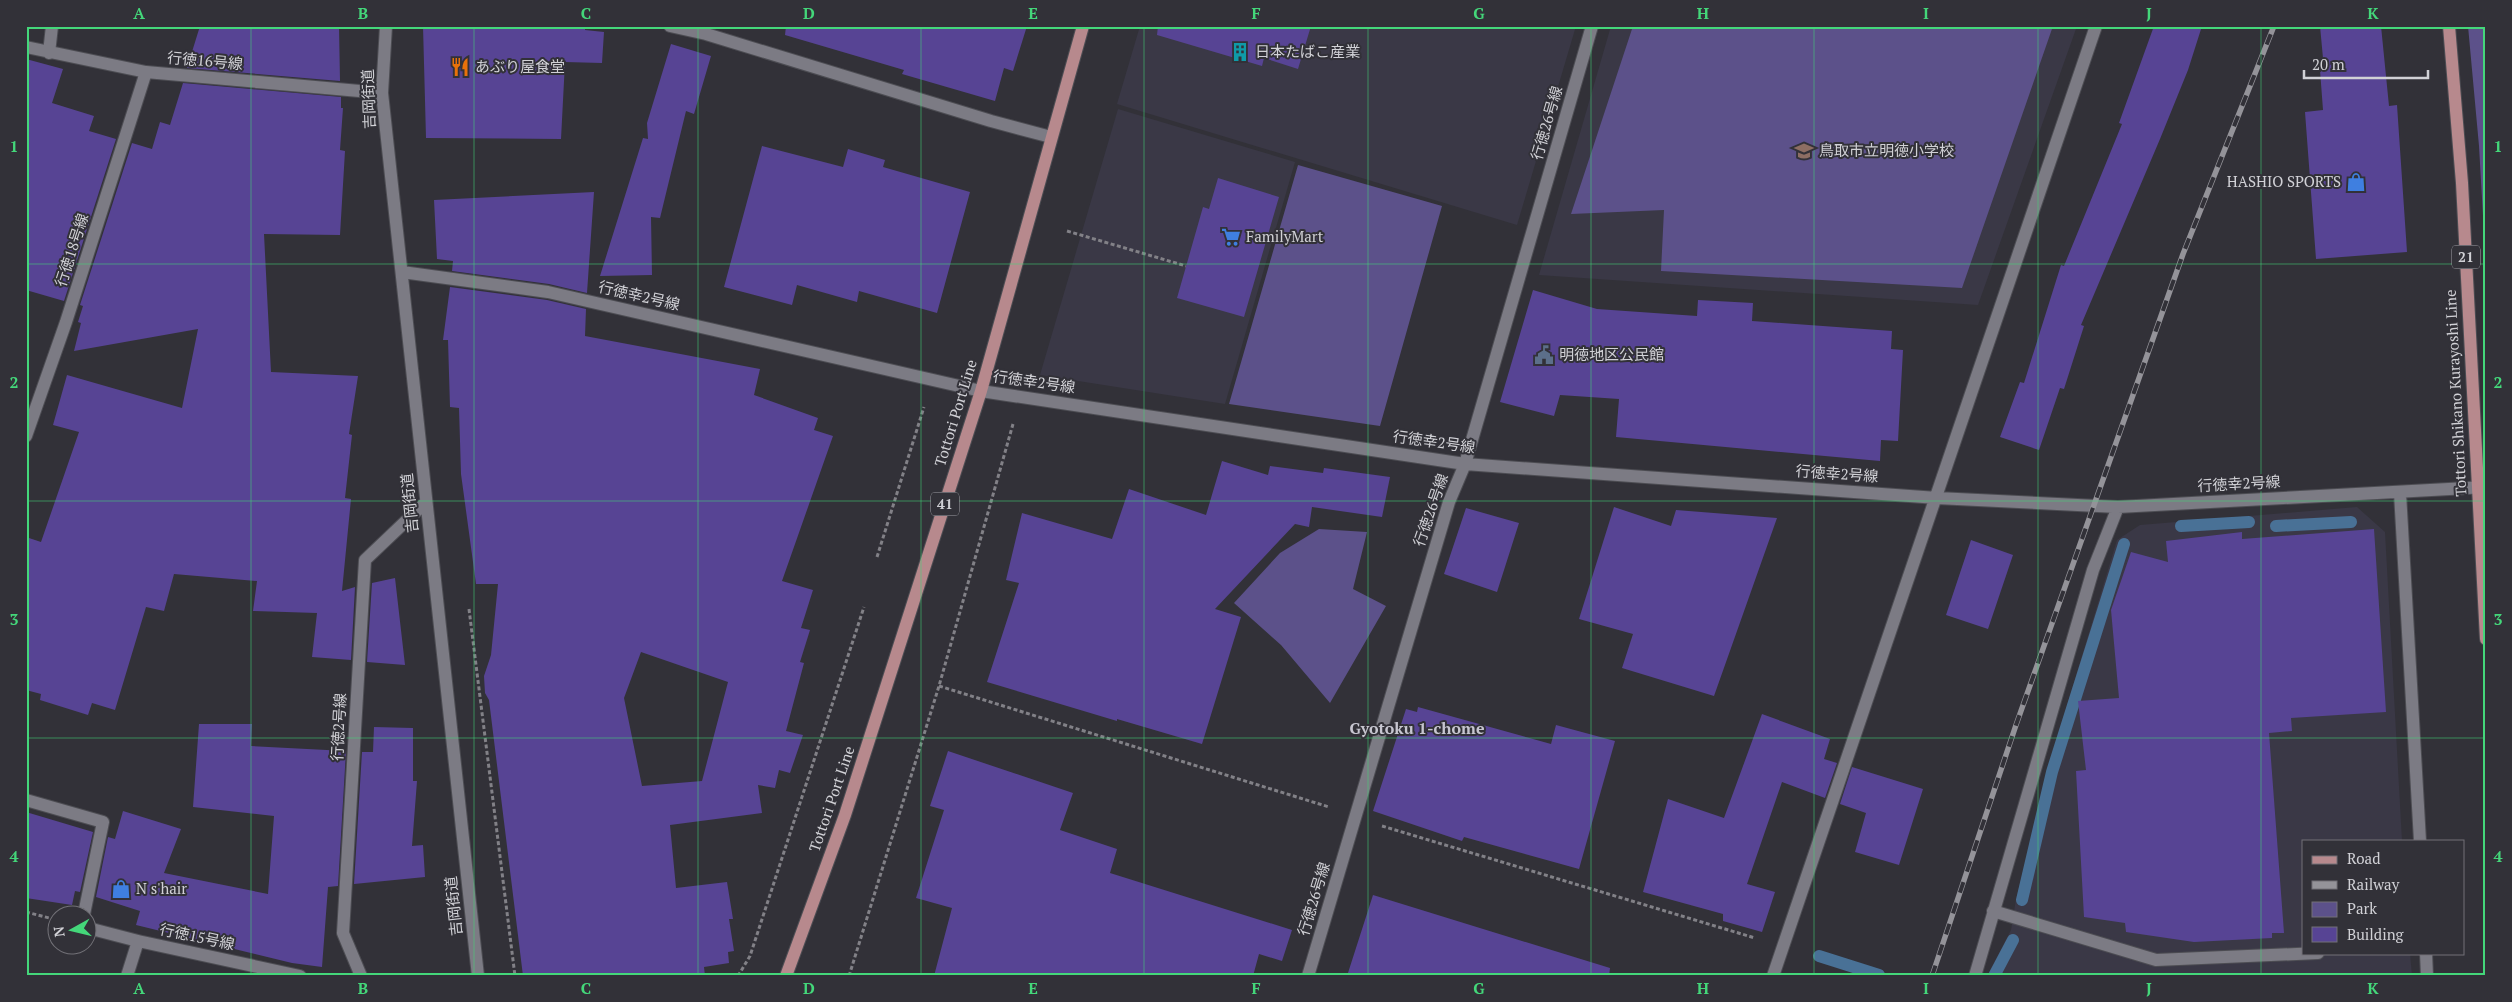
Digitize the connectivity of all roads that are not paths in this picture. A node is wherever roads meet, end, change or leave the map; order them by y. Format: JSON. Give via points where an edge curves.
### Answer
{"nodes":[{"id":1,"x":52,"y":26,"type":"edge"},
{"id":2,"x":386,"y":26,"type":"edge"},
{"id":3,"x":670,"y":26,"type":"edge"},
{"id":4,"x":1083,"y":26,"type":"edge"},
{"id":5,"x":1592,"y":26,"type":"edge"},
{"id":6,"x":2096,"y":26,"type":"edge"},
{"id":7,"x":2449,"y":26,"type":"edge"},
{"id":8,"x":26,"y":47,"type":"edge"},
{"id":9,"x":49,"y":53,"type":"junction"},
{"id":10,"x":146,"y":72,"type":"junction"},
{"id":11,"x":382,"y":94,"type":"junction"},
{"id":12,"x":1051,"y":137,"type":"junction"},
{"id":13,"x":402,"y":272,"type":"junction"},
{"id":14,"x":981,"y":391,"type":"junction"},
{"id":15,"x":26,"y":436,"type":"edge"},
{"id":16,"x":1465,"y":464,"type":"junction"},
{"id":17,"x":2481,"y":488,"type":"edge"},
{"id":18,"x":2400,"y":493,"type":"junction"},
{"id":19,"x":1937,"y":498,"type":"junction"},
{"id":20,"x":426,"y":502,"type":"junction"},
{"id":21,"x":2118,"y":507,"type":"junction"},
{"id":22,"x":2486,"y":640,"type":"edge"},
{"id":23,"x":26,"y":800,"type":"edge"},
{"id":24,"x":2420,"y":840,"type":"edge"},
{"id":25,"x":86,"y":904,"type":"edge"},
{"id":26,"x":1994,"y":911,"type":"junction"},
{"id":27,"x":98,"y":931,"type":"edge"},
{"id":28,"x":138,"y":941,"type":"junction"},
{"id":29,"x":2302,"y":954,"type":"edge"},
{"id":30,"x":2426,"y":954,"type":"edge"},
{"id":31,"x":127,"y":976,"type":"edge"},
{"id":32,"x":300,"y":976,"type":"edge"},
{"id":33,"x":361,"y":976,"type":"edge"},
{"id":34,"x":478,"y":976,"type":"edge"},
{"id":35,"x":786,"y":976,"type":"edge"},
{"id":36,"x":1308,"y":976,"type":"edge"},
{"id":37,"x":1773,"y":976,"type":"edge"},
{"id":38,"x":1975,"y":976,"type":"edge"},
{"id":39,"x":2427,"y":976,"type":"edge"}],
"edges":[{"from":1,"to":9,"type":"street"},
{"from":2,"to":11,"type":"street","name":"吉岡街道"},
{"from":3,"to":12,"type":"street"},
{"from":4,"to":12,"type":"main road","name":"Tottori Port Line","number":"41"},
{"from":5,"to":16,"type":"street","name":"行徳26号線"},
{"from":6,"to":19,"type":"street"},
{"from":7,"to":17,"type":"main road","name":"Tottori Shikano Kurayoshi Line","number":"21"},
{"from":8,"to":9,"type":"street","name":"行徳16号線"},
{"from":9,"to":10,"type":"street","name":"行徳16号線"},
{"from":10,"to":11,"type":"street","name":"行徳16号線"},
{"from":10,"to":15,"type":"street","name":"行徳18号線"},
{"from":11,"to":13,"type":"street","name":"吉岡街道"},
{"from":12,"to":14,"type":"main road","name":"Tottori Port Line","number":"41"},
{"from":13,"to":14,"type":"street","name":"行徳幸2号線","via":[[548,292]]},
{"from":13,"to":20,"type":"street","name":"吉岡街道"},
{"from":14,"to":16,"type":"street","name":"行徳幸2号線"},
{"from":14,"to":35,"type":"main road","name":"Tottori Port Line","number":"41","via":[[845,815]]},
{"from":16,"to":19,"type":"street","name":"行徳幸2号線"},
{"from":16,"to":36,"type":"street","name":"行徳26号線","via":[[1448,502]]},
{"from":17,"to":18,"type":"street","name":"行徳幸2号線"},
{"from":17,"to":22,"type":"main road","name":"Tottori Shikano Kurayoshi Line","number":"21"},
{"from":18,"to":21,"type":"street","name":"行徳幸2号線"},
{"from":18,"to":24,"type":"street"},
{"from":19,"to":21,"type":"street","name":"行徳幸2号線"},
{"from":19,"to":37,"type":"street"},
{"from":20,"to":33,"type":"street","name":"行徳2号線","via":[[365,560],[343,933]]},
{"from":20,"to":34,"type":"street","name":"吉岡街道"},
{"from":21,"to":26,"type":"street","via":[[2093,570]]},
{"from":23,"to":25,"type":"street","via":[[103,822]]},
{"from":26,"to":29,"type":"street","via":[[2156,960]]},
{"from":26,"to":38,"type":"street"},
{"from":27,"to":28,"type":"street","name":"行徳15号線"},
{"from":28,"to":31,"type":"street"},
{"from":28,"to":32,"type":"street","name":"行徳15号線"},
{"from":30,"to":39,"type":"street"}]}
